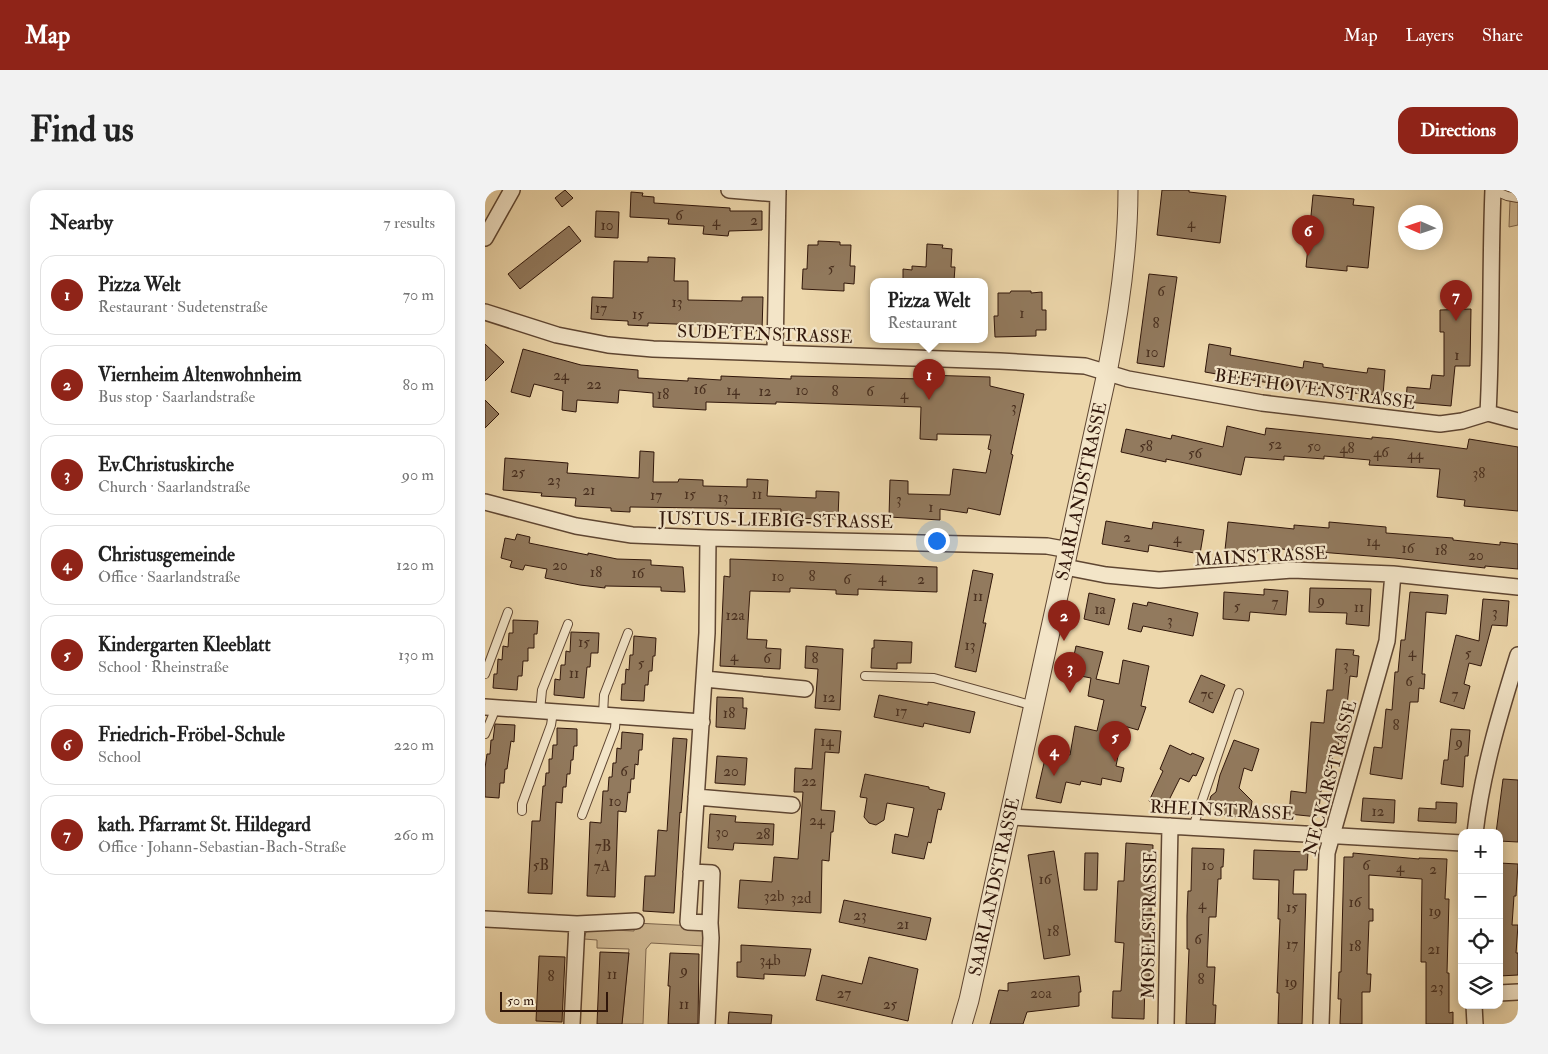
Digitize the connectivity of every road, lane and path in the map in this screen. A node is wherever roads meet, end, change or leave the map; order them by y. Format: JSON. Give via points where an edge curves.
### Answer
{"nodes":[{"id":1,"x":512,"y":190,"type":"edge"},
{"id":2,"x":729,"y":190,"type":"edge"},
{"id":3,"x":1128,"y":190,"type":"edge"},
{"id":4,"x":1493,"y":190,"type":"edge"},
{"id":5,"x":778,"y":192,"type":"edge"},
{"id":6,"x":1518,"y":198,"type":"edge"},
{"id":7,"x":485,"y":238,"type":"edge"},
{"id":8,"x":485,"y":312,"type":"edge"},
{"id":9,"x":775,"y":353,"type":"junction"},
{"id":10,"x":1107,"y":373,"type":"junction"},
{"id":11,"x":1488,"y":413,"type":"junction"},
{"id":12,"x":1518,"y":421,"type":"edge"},
{"id":13,"x":485,"y":502,"type":"edge"},
{"id":14,"x":708,"y":538,"type":"junction"},
{"id":15,"x":1067,"y":558,"type":"junction"},
{"id":16,"x":1393,"y":574,"type":"junction"},
{"id":17,"x":1518,"y":587,"type":"edge"},
{"id":18,"x":508,"y":612,"type":"dead end"},
{"id":19,"x":568,"y":624,"type":"dead end"},
{"id":20,"x":627,"y":633,"type":"dead end"},
{"id":21,"x":1518,"y":655,"type":"edge"},
{"id":22,"x":485,"y":674,"type":"edge"},
{"id":23,"x":865,"y":676,"type":"dead end"},
{"id":24,"x":705,"y":679,"type":"junction"},
{"id":25,"x":805,"y":689,"type":"dead end"},
{"id":26,"x":1239,"y":693,"type":"dead end"},
{"id":27,"x":1034,"y":706,"type":"junction"},
{"id":28,"x":489,"y":708,"type":"edge"},
{"id":29,"x":546,"y":712,"type":"junction"},
{"id":30,"x":609,"y":716,"type":"junction"},
{"id":31,"x":702,"y":722,"type":"junction"},
{"id":32,"x":485,"y":734,"type":"edge"},
{"id":33,"x":696,"y":797,"type":"junction"},
{"id":34,"x":792,"y":805,"type":"dead end"},
{"id":35,"x":522,"y":810,"type":"dead end"},
{"id":36,"x":582,"y":815,"type":"dead end"},
{"id":37,"x":1010,"y":817,"type":"junction"},
{"id":38,"x":1170,"y":826,"type":"junction"},
{"id":39,"x":1193,"y":827,"type":"junction"},
{"id":40,"x":1475,"y":829,"type":"edge"},
{"id":41,"x":1332,"y":835,"type":"junction"},
{"id":42,"x":1458,"y":843,"type":"edge"},
{"id":43,"x":691,"y":872,"type":"junction"},
{"id":44,"x":485,"y":919,"type":"edge"},
{"id":45,"x":636,"y":921,"type":"dead end"},
{"id":46,"x":710,"y":923,"type":"junction"},
{"id":47,"x":577,"y":924,"type":"junction"},
{"id":48,"x":1518,"y":992,"type":"edge"},
{"id":49,"x":1503,"y":993,"type":"edge"},
{"id":50,"x":1474,"y":1009,"type":"edge"},
{"id":51,"x":572,"y":1024,"type":"edge"},
{"id":52,"x":707,"y":1024,"type":"edge"},
{"id":53,"x":962,"y":1024,"type":"edge"},
{"id":54,"x":1166,"y":1024,"type":"edge"},
{"id":55,"x":1321,"y":1024,"type":"edge"},
{"id":56,"x":1475,"y":1024,"type":"edge"}],
"edges":[{"from":1,"to":7,"type":"street"},
{"from":2,"to":5,"type":"street"},
{"from":3,"to":10,"type":"street","name":"SAARLANDSTRASSE","via":[[1127,245]]},
{"from":4,"to":6,"type":"lane"},
{"from":4,"to":11,"type":"street"},
{"from":5,"to":9,"type":"street"},
{"from":8,"to":9,"type":"street","name":"SUDETENSTRASSE","via":[[557,336],[608,345]]},
{"from":9,"to":10,"type":"street","name":"SUDETENSTRASSE","via":[[1000,360],[1085,366]]},
{"from":10,"to":11,"type":"street","name":"BEETHOVENSTRASSE","via":[[1262,403],[1440,424]]},
{"from":10,"to":15,"type":"street","name":"SAARLANDSTRASSE"},
{"from":11,"to":12,"type":"street"},
{"from":13,"to":14,"type":"street","name":"JUSTUS-LIEBIG-STRASSE","via":[[576,526],[631,535]]},
{"from":14,"to":15,"type":"street","name":"JUSTUS-LIEBIG-STRASSE","via":[[1047,546]]},
{"from":14,"to":24,"type":"street"},
{"from":15,"to":16,"type":"street","name":"MAINSTRASSE","via":[[1106,575],[1159,580],[1292,570]]},
{"from":15,"to":27,"type":"street","name":"SAARLANDSTRASSE"},
{"from":16,"to":17,"type":"street","name":"MAINSTRASSE"},
{"from":16,"to":41,"type":"street","name":"NECKARSTRASSE","via":[[1387,641]]},
{"from":18,"to":22,"type":"lane"},
{"from":19,"to":29,"type":"lane","via":[[541,690]]},
{"from":20,"to":30,"type":"lane","via":[[604,695]]},
{"from":21,"to":40,"type":"street","via":[[1497,722]]},
{"from":23,"to":27,"type":"lane","via":[[934,678]]},
{"from":24,"to":25,"type":"street"},
{"from":24,"to":31,"type":"street"},
{"from":26,"to":39,"type":"lane"},
{"from":27,"to":37,"type":"street","name":"SAARLANDSTRASSE"},
{"from":28,"to":29,"type":"street"},
{"from":28,"to":32,"type":"lane","via":[[493,715]]},
{"from":29,"to":30,"type":"street"},
{"from":29,"to":35,"type":"lane","via":[[551,726]]},
{"from":30,"to":31,"type":"street"},
{"from":30,"to":36,"type":"lane","via":[[615,728]]},
{"from":31,"to":33,"type":"street"},
{"from":33,"to":34,"type":"street"},
{"from":33,"to":43,"type":"street"},
{"from":37,"to":38,"type":"street","name":"RHEINSTRASSE"},
{"from":37,"to":53,"type":"street","name":"SAARLANDSTRASSE"},
{"from":38,"to":39,"type":"street","name":"RHEINSTRASSE"},
{"from":38,"to":54,"type":"street","name":"MOSELSTRASSE"},
{"from":39,"to":41,"type":"street","name":"RHEINSTRASSE"},
{"from":41,"to":42,"type":"street","name":"RHEINSTRASSE"},
{"from":41,"to":55,"type":"street","name":"NECKARSTRASSE","via":[[1327,854]]},
{"from":43,"to":46,"type":"street","via":[[712,873]]},
{"from":43,"to":46,"type":"street","via":[[688,922]]},
{"from":44,"to":47,"type":"street"},
{"from":45,"to":47,"type":"street"},
{"from":46,"to":52,"type":"street"},
{"from":47,"to":51,"type":"street"},
{"from":48,"to":49,"type":"street"},
{"from":50,"to":56,"type":"street"}]}
